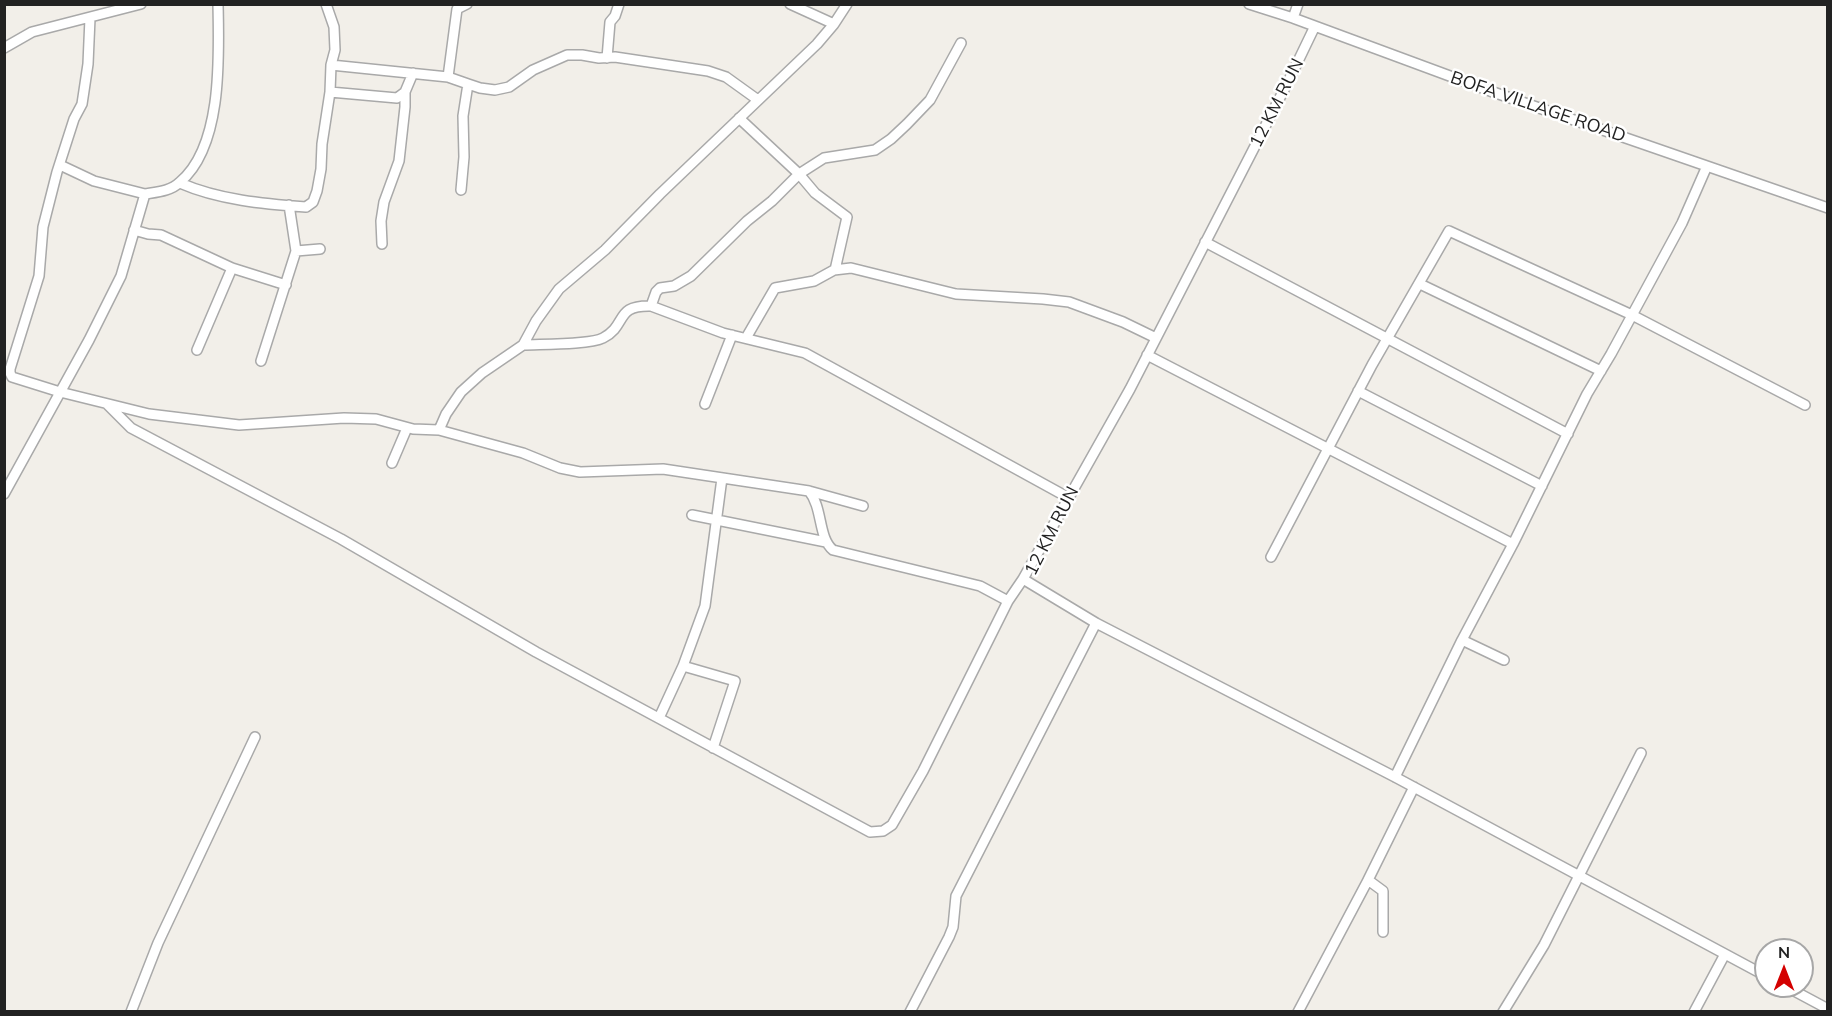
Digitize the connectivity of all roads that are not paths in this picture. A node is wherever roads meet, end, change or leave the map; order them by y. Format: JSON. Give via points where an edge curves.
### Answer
{"nodes":[{"id":1,"x":141,"y":4,"type":"edge"},
{"id":2,"x":218,"y":4,"type":"edge"},
{"id":3,"x":326,"y":4,"type":"edge"},
{"id":4,"x":467,"y":4,"type":"edge"},
{"id":5,"x":619,"y":4,"type":"edge"},
{"id":6,"x":790,"y":4,"type":"edge"},
{"id":7,"x":847,"y":4,"type":"edge"},
{"id":8,"x":1249,"y":4,"type":"edge"},
{"id":9,"x":1298,"y":4,"type":"edge"},
{"id":10,"x":90,"y":18,"type":"junction"},
{"id":11,"x":1293,"y":18,"type":"junction"},
{"id":12,"x":834,"y":24,"type":"junction"},
{"id":13,"x":1315,"y":26,"type":"junction"},
{"id":14,"x":961,"y":43,"type":"dead end"},
{"id":15,"x":4,"y":48,"type":"edge"},
{"id":16,"x":607,"y":58,"type":"junction"},
{"id":17,"x":331,"y":65,"type":"junction"},
{"id":18,"x":413,"y":73,"type":"junction"},
{"id":19,"x":448,"y":77,"type":"junction"},
{"id":20,"x":468,"y":84,"type":"junction"},
{"id":21,"x":330,"y":92,"type":"junction"},
{"id":22,"x":405,"y":92,"type":"junction"},
{"id":23,"x":758,"y":100,"type":"junction"},
{"id":24,"x":739,"y":118,"type":"junction"},
{"id":25,"x":60,"y":165,"type":"junction"},
{"id":26,"x":1707,"y":166,"type":"junction"},
{"id":27,"x":799,"y":174,"type":"junction"},
{"id":28,"x":180,"y":183,"type":"junction"},
{"id":29,"x":461,"y":189,"type":"dead end"},
{"id":30,"x":145,"y":194,"type":"junction"},
{"id":31,"x":289,"y":205,"type":"junction"},
{"id":32,"x":1827,"y":208,"type":"edge"},
{"id":33,"x":134,"y":230,"type":"junction"},
{"id":34,"x":1205,"y":242,"type":"junction"},
{"id":35,"x":382,"y":244,"type":"dead end"},
{"id":36,"x":320,"y":249,"type":"dead end"},
{"id":37,"x":296,"y":251,"type":"junction"},
{"id":38,"x":232,"y":268,"type":"junction"},
{"id":39,"x":835,"y":270,"type":"junction"},
{"id":40,"x":1419,"y":284,"type":"junction"},
{"id":41,"x":286,"y":285,"type":"junction"},
{"id":42,"x":651,"y":306,"type":"junction"},
{"id":43,"x":1632,"y":315,"type":"junction"},
{"id":44,"x":732,"y":335,"type":"junction"},
{"id":45,"x":746,"y":338,"type":"junction"},
{"id":46,"x":1156,"y":338,"type":"junction"},
{"id":47,"x":1389,"y":338,"type":"junction"},
{"id":48,"x":523,"y":345,"type":"junction"},
{"id":49,"x":197,"y":350,"type":"dead end"},
{"id":50,"x":1147,"y":356,"type":"junction"},
{"id":51,"x":261,"y":361,"type":"dead end"},
{"id":52,"x":1600,"y":371,"type":"junction"},
{"id":53,"x":1358,"y":391,"type":"junction"},
{"id":54,"x":60,"y":392,"type":"junction"},
{"id":55,"x":106,"y":404,"type":"junction"},
{"id":56,"x":705,"y":404,"type":"dead end"},
{"id":57,"x":1805,"y":405,"type":"dead end"},
{"id":58,"x":407,"y":428,"type":"junction"},
{"id":59,"x":440,"y":430,"type":"junction"},
{"id":60,"x":1568,"y":434,"type":"junction"},
{"id":61,"x":1328,"y":449,"type":"junction"},
{"id":62,"x":392,"y":463,"type":"dead end"},
{"id":63,"x":722,"y":478,"type":"junction"},
{"id":64,"x":1542,"y":486,"type":"junction"},
{"id":65,"x":809,"y":491,"type":"junction"},
{"id":66,"x":4,"y":494,"type":"edge"},
{"id":67,"x":1069,"y":498,"type":"junction"},
{"id":68,"x":863,"y":506,"type":"dead end"},
{"id":69,"x":692,"y":515,"type":"dead end"},
{"id":70,"x":717,"y":520,"type":"junction"},
{"id":71,"x":826,"y":542,"type":"junction"},
{"id":72,"x":1513,"y":544,"type":"junction"},
{"id":73,"x":1271,"y":557,"type":"dead end"},
{"id":74,"x":1023,"y":579,"type":"junction"},
{"id":75,"x":1008,"y":601,"type":"junction"},
{"id":76,"x":1096,"y":623,"type":"junction"},
{"id":77,"x":1462,"y":640,"type":"junction"},
{"id":78,"x":1504,"y":660,"type":"dead end"},
{"id":79,"x":682,"y":666,"type":"junction"},
{"id":80,"x":659,"y":718,"type":"junction"},
{"id":81,"x":255,"y":737,"type":"dead end"},
{"id":82,"x":713,"y":748,"type":"junction"},
{"id":83,"x":1641,"y":753,"type":"dead end"},
{"id":84,"x":1395,"y":777,"type":"junction"},
{"id":85,"x":1414,"y":788,"type":"junction"},
{"id":86,"x":1579,"y":876,"type":"junction"},
{"id":87,"x":1368,"y":880,"type":"junction"},
{"id":88,"x":1383,"y":932,"type":"dead end"},
{"id":89,"x":1725,"y":954,"type":"junction"},
{"id":90,"x":1754,"y":970,"type":"edge"},
{"id":91,"x":1807,"y":998,"type":"edge"},
{"id":92,"x":1827,"y":1009,"type":"edge"},
{"id":93,"x":131,"y":1011,"type":"edge"},
{"id":94,"x":910,"y":1011,"type":"edge"},
{"id":95,"x":1298,"y":1011,"type":"edge"},
{"id":96,"x":1503,"y":1011,"type":"edge"},
{"id":97,"x":1694,"y":1011,"type":"edge"}],
"edges":[{"from":1,"to":10,"type":"street"},
{"from":2,"to":28,"type":"street","via":[[211,126],[194,166]]},
{"from":3,"to":17,"type":"street","via":[[334,27]]},
{"from":4,"to":19,"type":"street","via":[[457,9]]},
{"from":5,"to":16,"type":"street","via":[[610,22]]},
{"from":6,"to":12,"type":"street"},
{"from":7,"to":12,"type":"street"},
{"from":8,"to":11,"type":"street","name":"BOFA VILLAGE ROAD"},
{"from":9,"to":11,"type":"street"},
{"from":10,"to":15,"type":"street","via":[[32,32]]},
{"from":10,"to":25,"type":"street","via":[[82,104]]},
{"from":11,"to":13,"type":"street","name":"BOFA VILLAGE ROAD"},
{"from":12,"to":23,"type":"street"},
{"from":13,"to":26,"type":"street","name":"BOFA VILLAGE ROAD"},
{"from":13,"to":34,"type":"street","name":"12 KM RUN"},
{"from":14,"to":27,"type":"street","via":[[930,100],[891,139],[875,150],[824,158]]},
{"from":16,"to":20,"type":"street","via":[[567,55],[533,70],[509,87],[495,90]]},
{"from":16,"to":23,"type":"street","via":[[708,71],[726,77]]},
{"from":17,"to":18,"type":"street"},
{"from":17,"to":21,"type":"street"},
{"from":18,"to":19,"type":"street"},
{"from":18,"to":22,"type":"street"},
{"from":19,"to":20,"type":"street"},
{"from":20,"to":29,"type":"street"},
{"from":21,"to":22,"type":"street","via":[[397,98]]},
{"from":21,"to":31,"type":"street","via":[[317,191],[306,207]]},
{"from":22,"to":35,"type":"street","via":[[399,161],[384,202]]},
{"from":23,"to":24,"type":"street"},
{"from":24,"to":27,"type":"street"},
{"from":24,"to":48,"type":"street","via":[[560,289]]},
{"from":25,"to":30,"type":"street","via":[[94,181]]},
{"from":25,"to":54,"type":"street","via":[[43,227],[39,276],[10,373],[12,377]]},
{"from":26,"to":32,"type":"street","name":"BOFA VILLAGE ROAD"},
{"from":26,"to":43,"type":"street","via":[[1682,223]]},
{"from":27,"to":39,"type":"street","via":[[815,193],[847,217]]},
{"from":27,"to":42,"type":"street","via":[[691,276],[674,286],[660,288]]},
{"from":28,"to":30,"type":"street"},
{"from":28,"to":31,"type":"street","via":[[238,200]]},
{"from":30,"to":33,"type":"street"},
{"from":31,"to":37,"type":"street"},
{"from":33,"to":38,"type":"street","via":[[161,235]]},
{"from":33,"to":54,"type":"street","via":[[121,276]]},
{"from":34,"to":46,"type":"street","name":"12 KM RUN"},
{"from":34,"to":47,"type":"street"},
{"from":36,"to":37,"type":"street"},
{"from":37,"to":41,"type":"street"},
{"from":38,"to":41,"type":"street"},
{"from":38,"to":49,"type":"street"},
{"from":39,"to":45,"type":"street","via":[[814,281],[775,288]]},
{"from":39,"to":46,"type":"street","via":[[851,268],[956,294],[1069,302]]},
{"from":40,"to":43,"type":"street","via":[[1449,231]]},
{"from":40,"to":47,"type":"street"},
{"from":40,"to":52,"type":"street"},
{"from":41,"to":51,"type":"street"},
{"from":42,"to":44,"type":"street"},
{"from":42,"to":48,"type":"street","via":[[629,308],[603,338]]},
{"from":43,"to":52,"type":"street"},
{"from":43,"to":57,"type":"street"},
{"from":44,"to":45,"type":"street"},
{"from":44,"to":56,"type":"street"},
{"from":45,"to":67,"type":"street","via":[[805,353]]},
{"from":46,"to":50,"type":"street","name":"12 KM RUN"},
{"from":47,"to":53,"type":"street"},
{"from":47,"to":60,"type":"street"},
{"from":48,"to":59,"type":"street","via":[[461,392]]},
{"from":50,"to":61,"type":"street"},
{"from":50,"to":67,"type":"street","name":"12 KM RUN"},
{"from":52,"to":60,"type":"street"},
{"from":53,"to":61,"type":"street"},
{"from":53,"to":64,"type":"street"},
{"from":54,"to":55,"type":"street"},
{"from":54,"to":66,"type":"street"},
{"from":55,"to":58,"type":"street","via":[[148,414],[239,425],[344,418],[376,419]]},
{"from":55,"to":80,"type":"street","via":[[131,428],[340,539]]},
{"from":58,"to":59,"type":"street"},
{"from":58,"to":62,"type":"street"},
{"from":59,"to":63,"type":"street","via":[[580,472],[663,469]]},
{"from":60,"to":64,"type":"street"},
{"from":61,"to":72,"type":"street"},
{"from":61,"to":73,"type":"street"},
{"from":63,"to":65,"type":"street"},
{"from":63,"to":70,"type":"street"},
{"from":64,"to":72,"type":"street"},
{"from":65,"to":68,"type":"street"},
{"from":65,"to":71,"type":"street","via":[[815,498]]},
{"from":67,"to":74,"type":"street","name":"12 KM RUN"},
{"from":69,"to":70,"type":"street"},
{"from":70,"to":71,"type":"street"},
{"from":70,"to":79,"type":"street","via":[[705,606]]},
{"from":71,"to":75,"type":"street","via":[[833,550],[980,586]]},
{"from":72,"to":77,"type":"street"},
{"from":74,"to":75,"type":"street"},
{"from":74,"to":76,"type":"street","name":"12 KM RUN"},
{"from":75,"to":82,"type":"street","via":[[923,771],[891,825],[883,831],[870,832]]},
{"from":76,"to":84,"type":"street","name":"12 KM RUN"},
{"from":76,"to":94,"type":"street","via":[[956,897],[949,937]]},
{"from":77,"to":78,"type":"street"},
{"from":77,"to":84,"type":"street"},
{"from":79,"to":80,"type":"street"},
{"from":79,"to":82,"type":"street","via":[[735,681]]},
{"from":80,"to":82,"type":"street"},
{"from":81,"to":93,"type":"street","via":[[158,943]]},
{"from":83,"to":86,"type":"street"},
{"from":84,"to":85,"type":"street","name":"12 KM RUN"},
{"from":85,"to":86,"type":"street","name":"12 KM RUN"},
{"from":85,"to":87,"type":"street"},
{"from":86,"to":89,"type":"street","name":"12 KM RUN"},
{"from":86,"to":96,"type":"street","via":[[1544,945]]},
{"from":87,"to":88,"type":"street","via":[[1383,891]]},
{"from":87,"to":95,"type":"street"},
{"from":89,"to":90,"type":"street","name":"12 KM RUN"},
{"from":89,"to":97,"type":"street"},
{"from":91,"to":92,"type":"street"}]}
